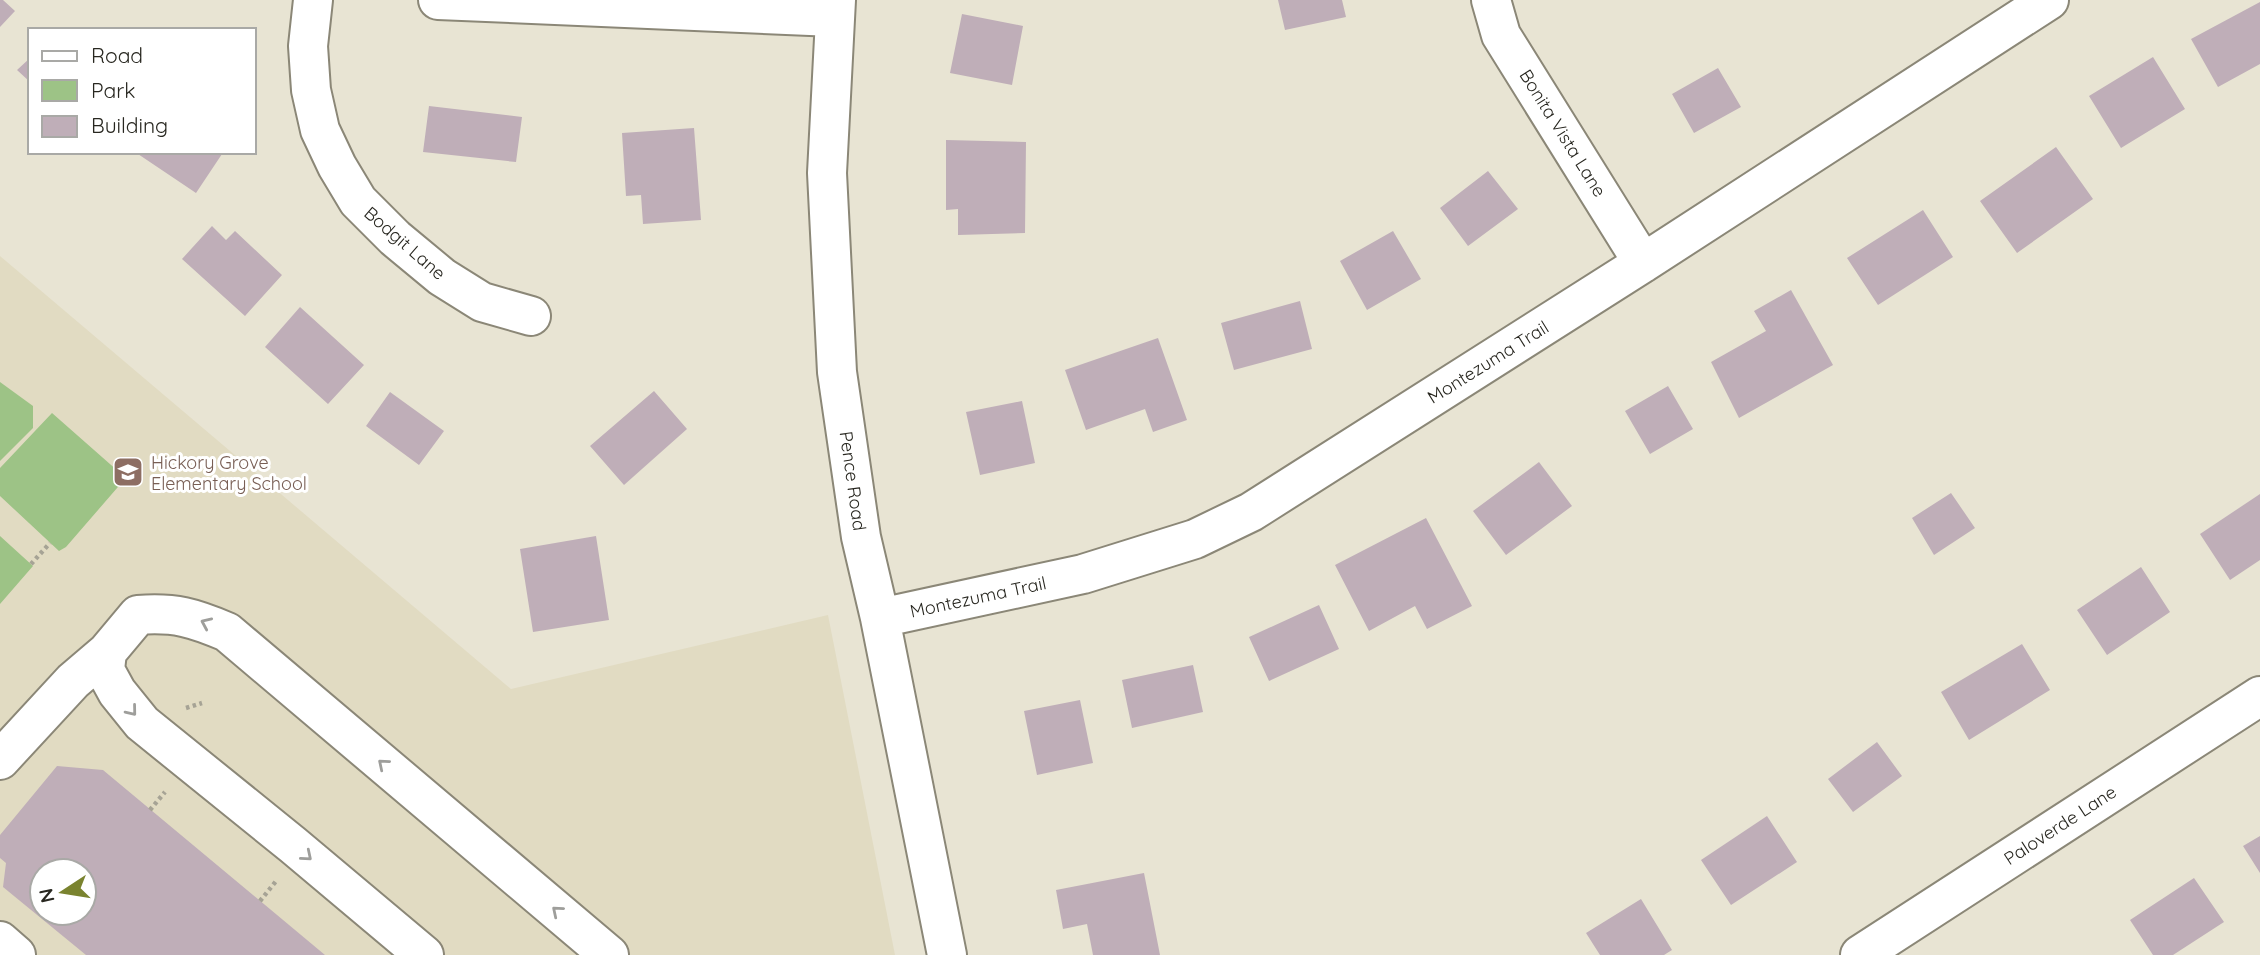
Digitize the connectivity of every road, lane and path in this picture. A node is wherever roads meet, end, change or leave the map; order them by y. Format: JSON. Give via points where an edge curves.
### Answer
{"nodes":[{"id":1,"x":313,"y":0,"type":"edge"},
{"id":2,"x":438,"y":0,"type":"edge"},
{"id":3,"x":1491,"y":0,"type":"edge"},
{"id":4,"x":2049,"y":0,"type":"edge"},
{"id":5,"x":835,"y":8,"type":"edge"},
{"id":6,"x":1643,"y":262,"type":"junction"},
{"id":7,"x":531,"y":316,"type":"dead end"},
{"id":8,"x":50,"y":543,"type":"dead end"},
{"id":9,"x":31,"y":564,"type":"dead end"},
{"id":10,"x":880,"y":618,"type":"junction"},
{"id":11,"x":107,"y":652,"type":"junction"},
{"id":12,"x":2260,"y":696,"type":"edge"},
{"id":13,"x":0,"y":760,"type":"edge"},
{"id":14,"x":0,"y":941,"type":"edge"},
{"id":15,"x":16,"y":955,"type":"edge"},
{"id":16,"x":424,"y":955,"type":"edge"},
{"id":17,"x":609,"y":955,"type":"edge"},
{"id":18,"x":947,"y":955,"type":"edge"},
{"id":19,"x":1860,"y":955,"type":"edge"}],
"edges":[{"from":1,"to":7,"type":"street","name":"Bodgit Lane","via":[[308,46],[311,90],[320,130],[358,201],[442,277],[482,302]]},
{"from":2,"to":5,"type":"street"},
{"from":3,"to":6,"type":"street","name":"Bonita Vista Lane","via":[[1501,35]]},
{"from":4,"to":6,"type":"street","name":"Montezuma Trail"},
{"from":5,"to":10,"type":"street","name":"Pence Road","via":[[827,173],[838,372],[861,537]]},
{"from":6,"to":10,"type":"street","name":"Montezuma Trail","via":[[1251,512],[1195,539],[1083,574]]},
{"from":8,"to":9,"type":"path"},
{"from":10,"to":18,"type":"street","name":"Pence Road"},
{"from":11,"to":13,"type":"street","via":[[73,681]]},
{"from":11,"to":16,"type":"street","one_way":true,"via":[[105,670],[142,723]]},
{"from":17,"to":11,"type":"street","one_way":true,"via":[[228,632],[194,618],[138,615]]},
{"from":12,"to":19,"type":"street","name":"Paloverde Lane"},
{"from":14,"to":15,"type":"street"}]}
